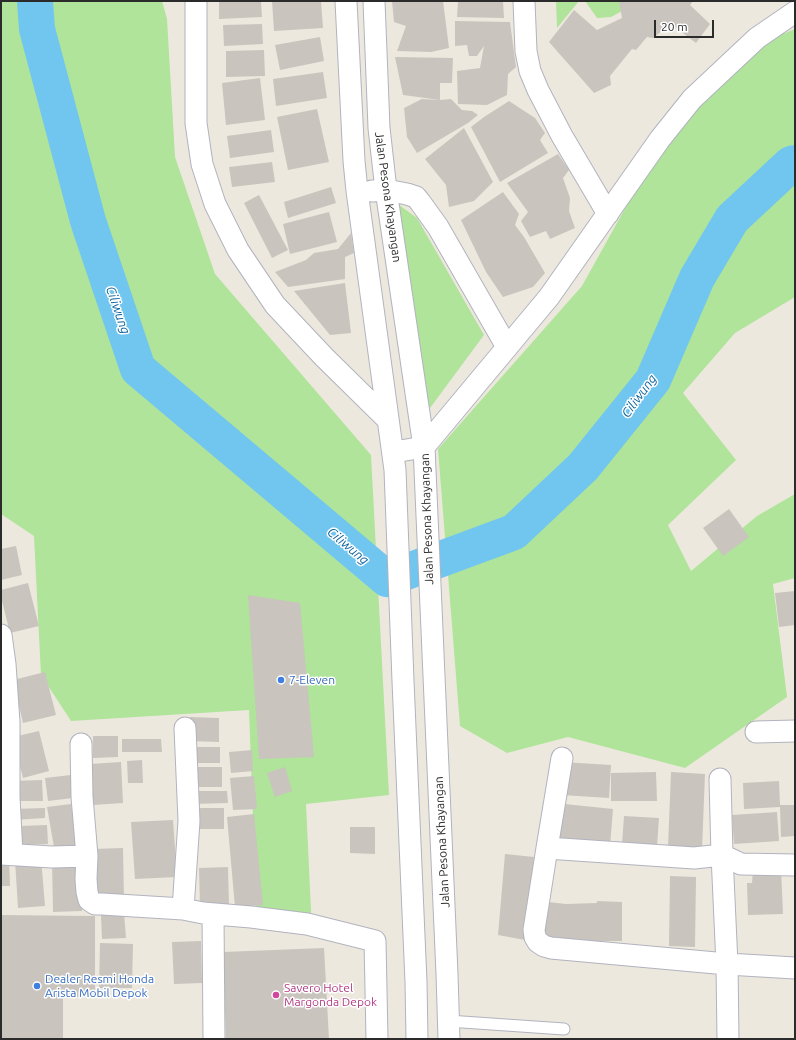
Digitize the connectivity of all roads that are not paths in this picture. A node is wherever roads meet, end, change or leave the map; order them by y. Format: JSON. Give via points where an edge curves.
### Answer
{"nodes":[{"id":1,"x":196,"y":1,"type":"edge"},
{"id":2,"x":346,"y":1,"type":"edge"},
{"id":3,"x":374,"y":1,"type":"edge"},
{"id":4,"x":524,"y":1,"type":"edge"},
{"id":5,"x":795,"y":12,"type":"edge"},
{"id":6,"x":386,"y":190,"type":"junction"},
{"id":7,"x":357,"y":191,"type":"junction"},
{"id":8,"x":608,"y":214,"type":"junction"},
{"id":9,"x":507,"y":346,"type":"junction"},
{"id":10,"x":388,"y":420,"type":"junction"},
{"id":11,"x":424,"y":447,"type":"junction"},
{"id":12,"x":395,"y":461,"type":"junction"},
{"id":13,"x":1,"y":636,"type":"edge"},
{"id":14,"x":185,"y":728,"type":"dead end"},
{"id":15,"x":795,"y":730,"type":"edge"},
{"id":16,"x":756,"y":732,"type":"dead end"},
{"id":17,"x":81,"y":744,"type":"dead end"},
{"id":18,"x":562,"y":758,"type":"dead end"},
{"id":19,"x":720,"y":779,"type":"dead end"},
{"id":20,"x":547,"y":848,"type":"junction"},
{"id":21,"x":7,"y":854,"type":"edge"},
{"id":22,"x":722,"y":855,"type":"junction"},
{"id":23,"x":87,"y":856,"type":"junction"},
{"id":24,"x":795,"y":865,"type":"edge"},
{"id":25,"x":182,"y":909,"type":"junction"},
{"id":26,"x":213,"y":914,"type":"junction"},
{"id":27,"x":727,"y":967,"type":"junction"},
{"id":28,"x":795,"y":968,"type":"edge"},
{"id":29,"x":564,"y":1029,"type":"dead end"},
{"id":30,"x":448,"y":1030,"type":"edge"},
{"id":31,"x":214,"y":1039,"type":"edge"},
{"id":32,"x":377,"y":1039,"type":"edge"},
{"id":33,"x":417,"y":1039,"type":"edge"},
{"id":34,"x":728,"y":1039,"type":"edge"}],
"edges":[{"from":1,"to":10,"type":"street","via":[[196,124],[202,164],[215,204],[238,250],[275,305]]},
{"from":2,"to":7,"type":"street"},
{"from":3,"to":6,"type":"street","name":"Jalan Pesona Khayangan","via":[[379,128]]},
{"from":4,"to":8,"type":"street","via":[[526,50],[530,71],[562,136]]},
{"from":5,"to":8,"type":"street","via":[[757,38],[692,98]]},
{"from":6,"to":7,"type":"street"},
{"from":6,"to":9,"type":"street","via":[[416,197],[420,202],[438,227]]},
{"from":6,"to":11,"type":"street","name":"Jalan Pesona Khayangan"},
{"from":7,"to":10,"type":"street"},
{"from":8,"to":9,"type":"street","via":[[549,297]]},
{"from":9,"to":11,"type":"street"},
{"from":10,"to":12,"type":"street"},
{"from":11,"to":12,"type":"street"},
{"from":11,"to":30,"type":"street","name":"Jalan Pesona Khayangan","via":[[448,974]]},
{"from":12,"to":33,"type":"street"},
{"from":13,"to":21,"type":"street","via":[[9,722]]},
{"from":14,"to":25,"type":"street","via":[[189,821]]},
{"from":15,"to":16,"type":"street"},
{"from":17,"to":23,"type":"street"},
{"from":18,"to":20,"type":"street"},
{"from":19,"to":22,"type":"street"},
{"from":20,"to":22,"type":"street","via":[[694,858]]},
{"from":20,"to":27,"type":"street","via":[[534,930],[538,942],[544,946]]},
{"from":21,"to":23,"type":"street"},
{"from":22,"to":24,"type":"street","via":[[741,864]]},
{"from":22,"to":27,"type":"street"},
{"from":23,"to":25,"type":"street","via":[[87,892],[91,902]]},
{"from":25,"to":26,"type":"street"},
{"from":26,"to":31,"type":"street"},
{"from":26,"to":32,"type":"street","via":[[307,924],[375,941]]},
{"from":27,"to":28,"type":"street"},
{"from":27,"to":34,"type":"street"},
{"from":29,"to":30,"type":"lane"}]}
